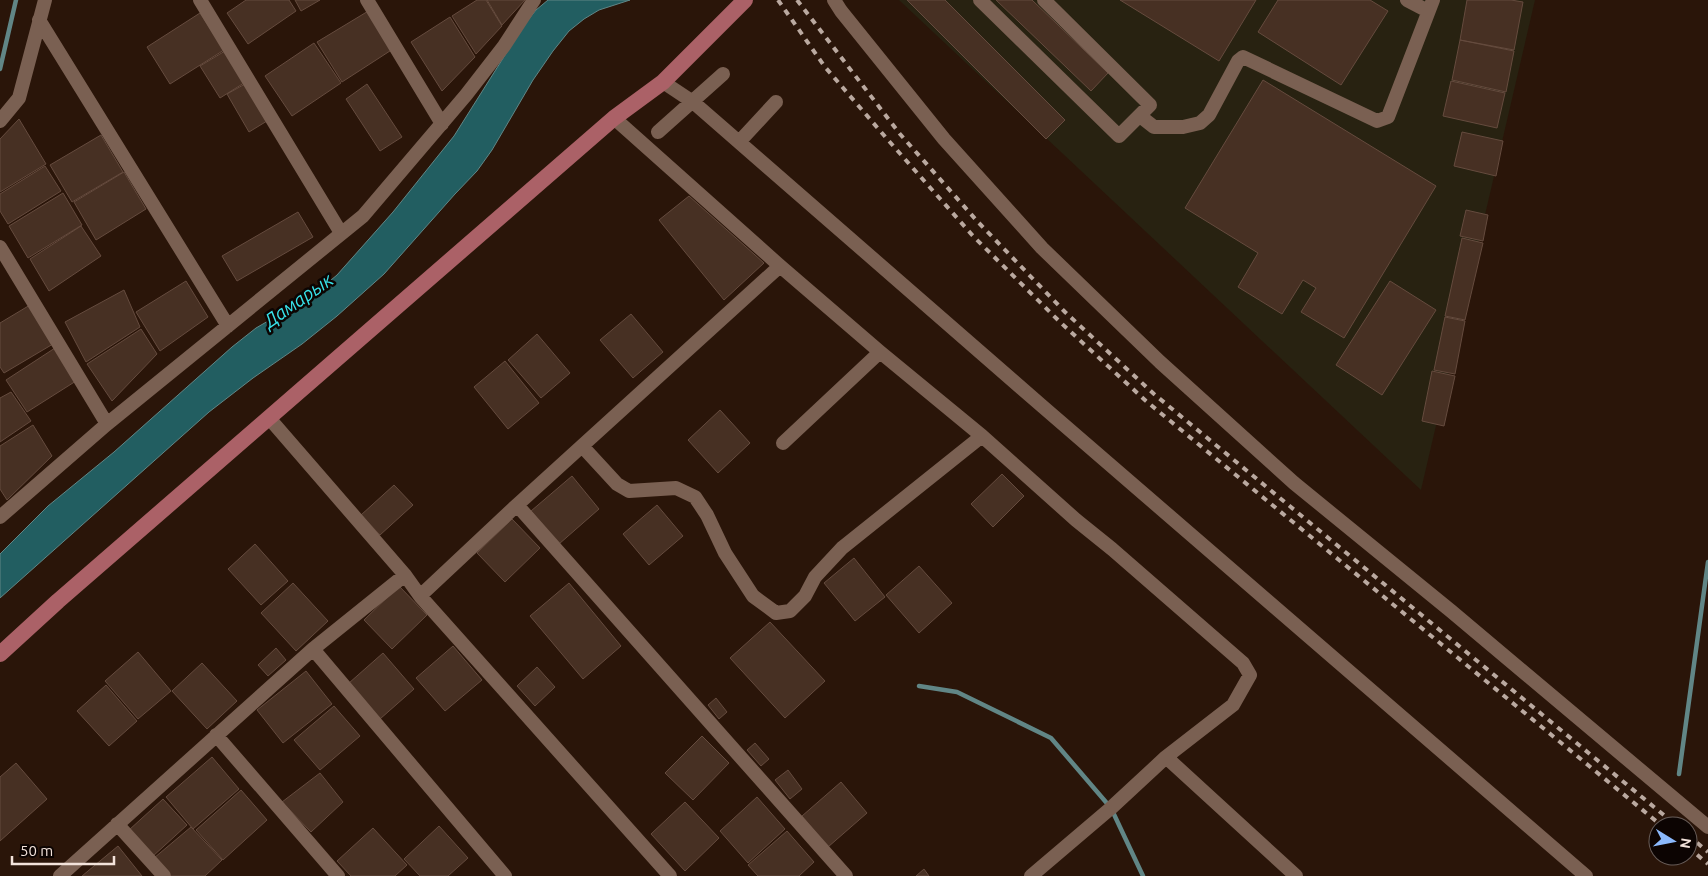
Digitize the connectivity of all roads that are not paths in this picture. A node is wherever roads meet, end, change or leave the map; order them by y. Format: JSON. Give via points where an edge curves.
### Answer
{"nodes":[{"id":1,"x":45,"y":0,"type":"edge"},
{"id":2,"x":200,"y":0,"type":"edge"},
{"id":3,"x":367,"y":0,"type":"edge"},
{"id":4,"x":534,"y":0,"type":"edge"},
{"id":5,"x":745,"y":0,"type":"edge"},
{"id":6,"x":834,"y":0,"type":"edge"},
{"id":7,"x":980,"y":0,"type":"edge"},
{"id":8,"x":1044,"y":0,"type":"edge"},
{"id":9,"x":1407,"y":0,"type":"edge"},
{"id":10,"x":1431,"y":6,"type":"edge"},
{"id":11,"x":39,"y":20,"type":"junction"},
{"id":12,"x":722,"y":74,"type":"dead end"},
{"id":13,"x":663,"y":82,"type":"junction"},
{"id":14,"x":693,"y":102,"type":"junction"},
{"id":15,"x":776,"y":102,"type":"dead end"},
{"id":16,"x":1140,"y":116,"type":"junction"},
{"id":17,"x":614,"y":118,"type":"junction"},
{"id":18,"x":0,"y":121,"type":"edge"},
{"id":19,"x":442,"y":124,"type":"junction"},
{"id":20,"x":658,"y":132,"type":"dead end"},
{"id":21,"x":740,"y":142,"type":"junction"},
{"id":22,"x":341,"y":233,"type":"junction"},
{"id":23,"x":0,"y":247,"type":"edge"},
{"id":24,"x":780,"y":266,"type":"junction"},
{"id":25,"x":228,"y":326,"type":"junction"},
{"id":26,"x":880,"y":352,"type":"junction"},
{"id":27,"x":269,"y":418,"type":"junction"},
{"id":28,"x":107,"y":424,"type":"junction"},
{"id":29,"x":982,"y":436,"type":"junction"},
{"id":30,"x":783,"y":442,"type":"dead end"},
{"id":31,"x":582,"y":446,"type":"junction"},
{"id":32,"x":517,"y":505,"type":"junction"},
{"id":33,"x":0,"y":517,"type":"edge"},
{"id":34,"x":405,"y":575,"type":"junction"},
{"id":35,"x":420,"y":596,"type":"junction"},
{"id":36,"x":313,"y":649,"type":"junction"},
{"id":37,"x":0,"y":654,"type":"edge"},
{"id":38,"x":216,"y":735,"type":"junction"},
{"id":39,"x":1166,"y":757,"type":"junction"},
{"id":40,"x":117,"y":824,"type":"junction"},
{"id":41,"x":1708,"y":827,"type":"edge"},
{"id":42,"x":60,"y":876,"type":"edge"},
{"id":43,"x":164,"y":876,"type":"edge"},
{"id":44,"x":338,"y":876,"type":"edge"},
{"id":45,"x":506,"y":876,"type":"edge"},
{"id":46,"x":670,"y":876,"type":"edge"},
{"id":47,"x":846,"y":876,"type":"edge"},
{"id":48,"x":1031,"y":876,"type":"edge"},
{"id":49,"x":1296,"y":876,"type":"edge"},
{"id":50,"x":1586,"y":876,"type":"edge"}],
"edges":[{"from":1,"to":11,"type":"street"},
{"from":2,"to":22,"type":"street"},
{"from":3,"to":19,"type":"street"},
{"from":4,"to":19,"type":"street","via":[[504,46]]},
{"from":5,"to":13,"type":"main road"},
{"from":6,"to":41,"type":"street","via":[[944,139],[1042,248],[1160,362],[1294,483]]},
{"from":7,"to":16,"type":"street","via":[[1119,136]]},
{"from":8,"to":16,"type":"street","via":[[1150,106]]},
{"from":9,"to":10,"type":"street"},
{"from":10,"to":16,"type":"street","via":[[1388,117],[1377,121],[1243,57],[1209,115],[1200,123],[1154,127]]},
{"from":11,"to":18,"type":"street","via":[[19,98]]},
{"from":11,"to":25,"type":"street"},
{"from":12,"to":14,"type":"street"},
{"from":13,"to":14,"type":"street"},
{"from":13,"to":17,"type":"main road"},
{"from":14,"to":20,"type":"street"},
{"from":14,"to":21,"type":"street"},
{"from":15,"to":21,"type":"street"},
{"from":17,"to":24,"type":"street"},
{"from":17,"to":27,"type":"main road"},
{"from":19,"to":22,"type":"street","via":[[363,216]]},
{"from":21,"to":50,"type":"street"},
{"from":22,"to":25,"type":"street"},
{"from":23,"to":28,"type":"street"},
{"from":24,"to":26,"type":"street"},
{"from":24,"to":31,"type":"street"},
{"from":25,"to":28,"type":"street"},
{"from":26,"to":29,"type":"street"},
{"from":26,"to":30,"type":"street"},
{"from":27,"to":34,"type":"street"},
{"from":27,"to":37,"type":"main road"},
{"from":28,"to":33,"type":"street"},
{"from":29,"to":31,"type":"street","via":[[842,548],[790,611],[776,613],[753,596],[695,497],[676,488],[629,491],[617,484]]},
{"from":29,"to":39,"type":"street","via":[[1243,663],[1250,675],[1233,704]]},
{"from":31,"to":32,"type":"street"},
{"from":32,"to":35,"type":"street"},
{"from":32,"to":47,"type":"street"},
{"from":34,"to":35,"type":"street"},
{"from":34,"to":36,"type":"street"},
{"from":35,"to":46,"type":"street"},
{"from":36,"to":38,"type":"street"},
{"from":36,"to":45,"type":"street"},
{"from":38,"to":40,"type":"street"},
{"from":38,"to":44,"type":"street"},
{"from":39,"to":48,"type":"street"},
{"from":39,"to":49,"type":"street"},
{"from":40,"to":42,"type":"street"},
{"from":40,"to":43,"type":"street"}]}
